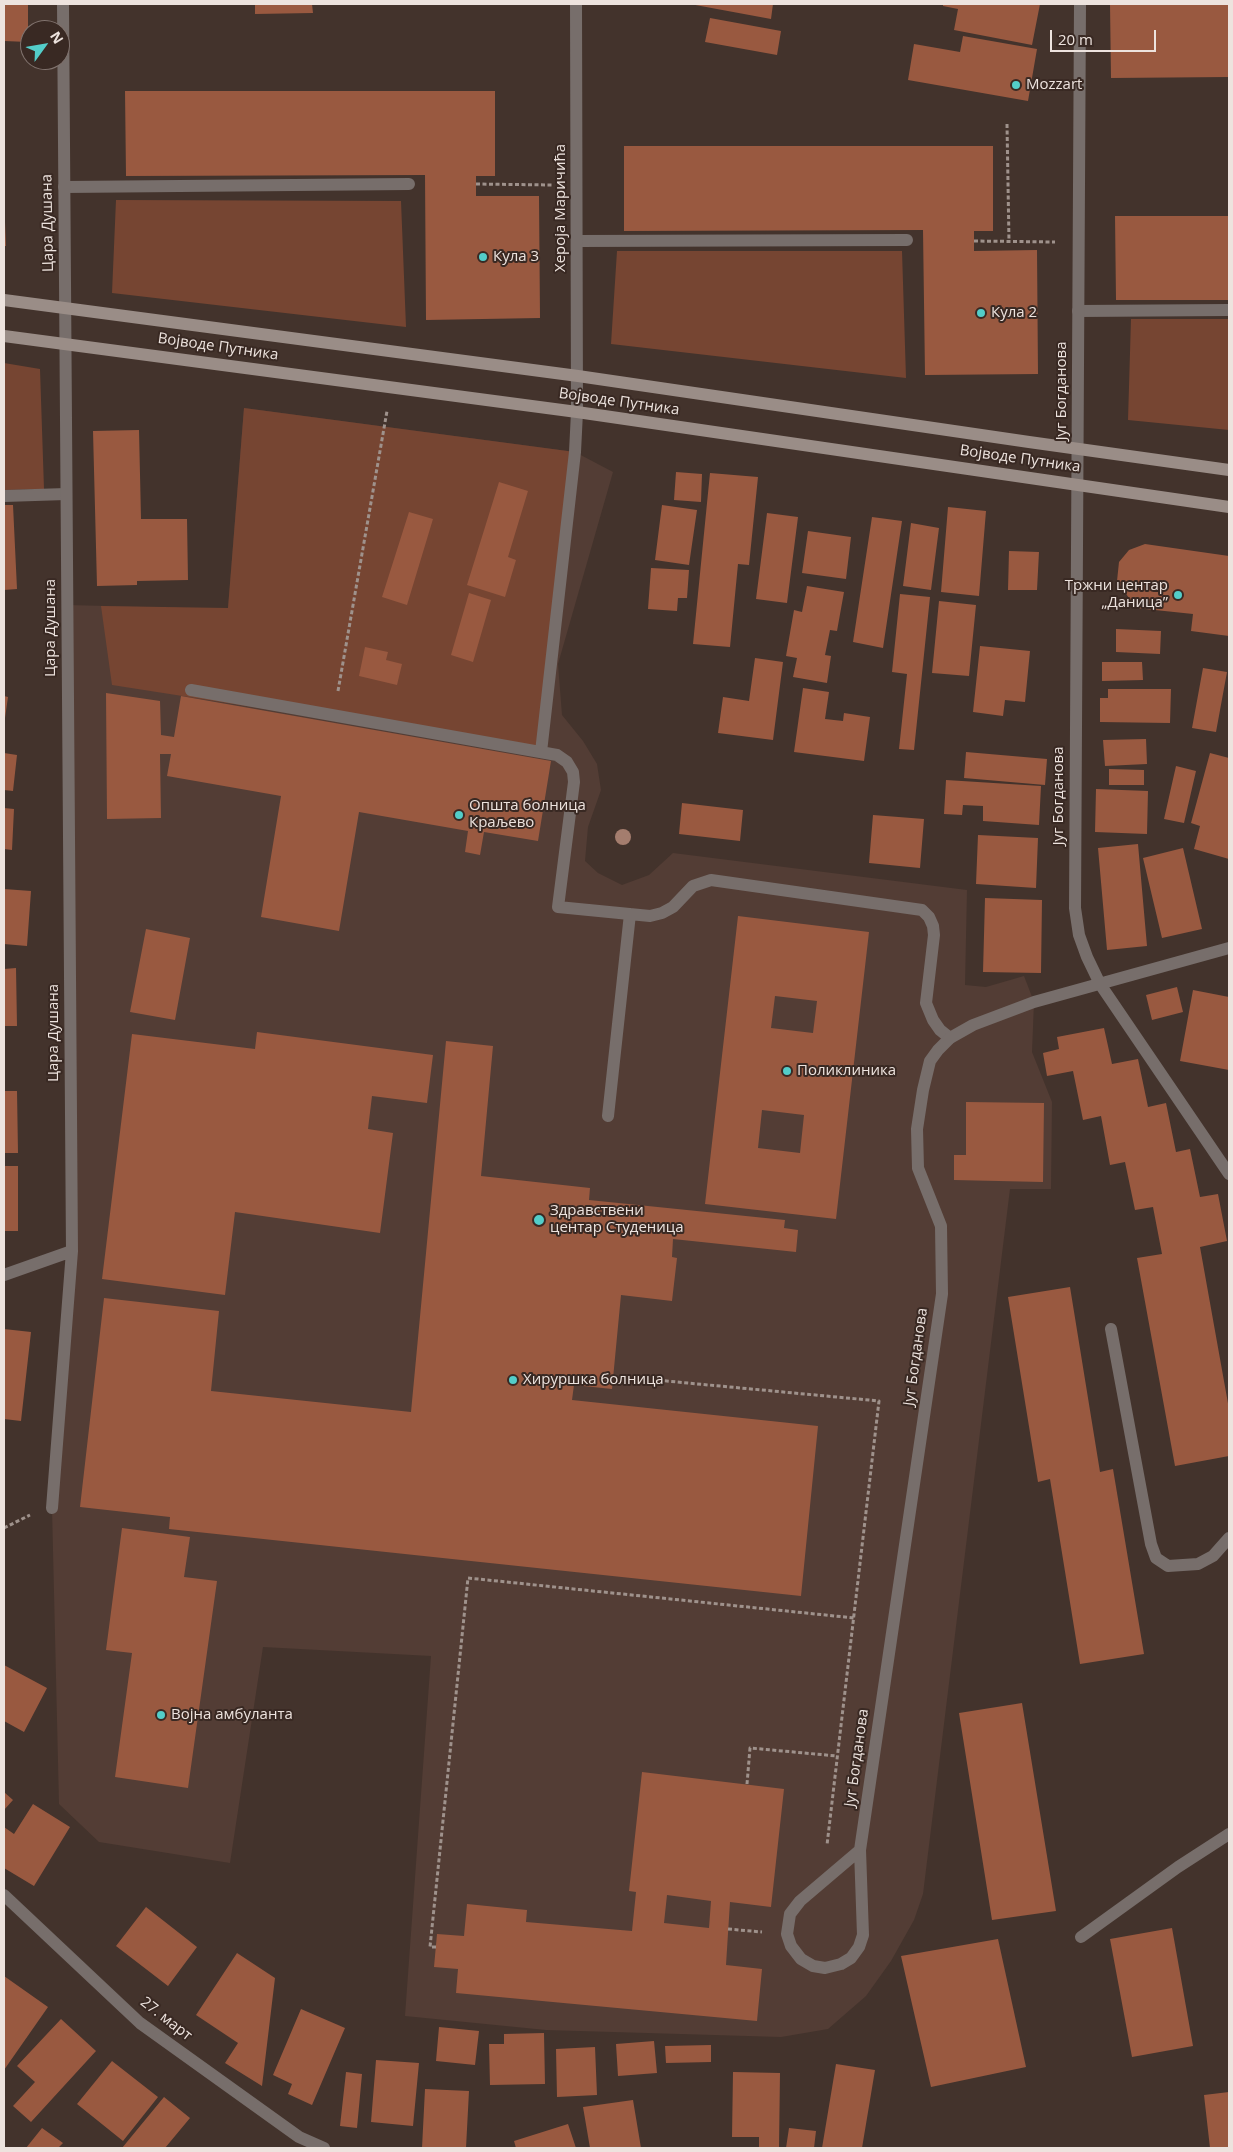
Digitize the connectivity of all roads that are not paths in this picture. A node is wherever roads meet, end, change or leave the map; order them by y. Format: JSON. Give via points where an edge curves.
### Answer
{"nodes":[{"id":1,"x":63,"y":4,"type":"edge"},
{"id":2,"x":576,"y":4,"type":"edge"},
{"id":3,"x":1080,"y":4,"type":"edge"},
{"id":4,"x":409,"y":184,"type":"dead end"},
{"id":5,"x":64,"y":188,"type":"junction"},
{"id":6,"x":907,"y":240,"type":"dead end"},
{"id":7,"x":577,"y":241,"type":"junction"},
{"id":8,"x":4,"y":300,"type":"edge"},
{"id":9,"x":65,"y":308,"type":"junction"},
{"id":10,"x":1229,"y":310,"type":"edge"},
{"id":11,"x":1078,"y":311,"type":"junction"},
{"id":12,"x":4,"y":336,"type":"edge"},
{"id":13,"x":65,"y":343,"type":"junction"},
{"id":14,"x":578,"y":376,"type":"junction"},
{"id":15,"x":577,"y":412,"type":"junction"},
{"id":16,"x":1078,"y":449,"type":"junction"},
{"id":17,"x":1229,"y":470,"type":"edge"},
{"id":18,"x":1076,"y":484,"type":"junction"},
{"id":19,"x":66,"y":494,"type":"junction"},
{"id":20,"x":4,"y":496,"type":"edge"},
{"id":21,"x":1229,"y":507,"type":"edge"},
{"id":22,"x":191,"y":690,"type":"dead end"},
{"id":23,"x":541,"y":752,"type":"junction"},
{"id":24,"x":630,"y":914,"type":"junction"},
{"id":25,"x":1229,"y":948,"type":"edge"},
{"id":26,"x":1100,"y":984,"type":"junction"},
{"id":27,"x":950,"y":1038,"type":"junction"},
{"id":28,"x":608,"y":1116,"type":"dead end"},
{"id":29,"x":1229,"y":1174,"type":"edge"},
{"id":30,"x":72,"y":1251,"type":"junction"},
{"id":31,"x":4,"y":1275,"type":"edge"},
{"id":32,"x":1111,"y":1330,"type":"dead end"},
{"id":33,"x":52,"y":1508,"type":"dead end"},
{"id":34,"x":1229,"y":1538,"type":"edge"},
{"id":35,"x":1229,"y":1834,"type":"edge"},
{"id":36,"x":860,"y":1850,"type":"junction"},
{"id":37,"x":4,"y":1895,"type":"edge"},
{"id":38,"x":1082,"y":1937,"type":"dead end"},
{"id":39,"x":324,"y":2148,"type":"edge"}],
"edges":[{"from":1,"to":5,"type":"street","name":"Цара Душана"},
{"from":2,"to":7,"type":"street","name":"Хероја Маричића"},
{"from":3,"to":11,"type":"street","name":"Југ Богданова"},
{"from":4,"to":5,"type":"street"},
{"from":5,"to":9,"type":"street","name":"Цара Душана"},
{"from":6,"to":7,"type":"street"},
{"from":7,"to":14,"type":"street","name":"Хероја Маричића"},
{"from":8,"to":9,"type":"main road","name":"Војводе Путника"},
{"from":9,"to":13,"type":"street","name":"Цара Душана"},
{"from":9,"to":14,"type":"main road","name":"Војводе Путника"},
{"from":10,"to":11,"type":"street"},
{"from":11,"to":16,"type":"street","name":"Југ Богданова"},
{"from":12,"to":13,"type":"main road","name":"Војводе Путника"},
{"from":13,"to":15,"type":"main road","name":"Војводе Путника"},
{"from":13,"to":19,"type":"street","name":"Цара Душана"},
{"from":14,"to":15,"type":"street","name":"Хероја Маричића"},
{"from":14,"to":16,"type":"main road","name":"Војводе Путника"},
{"from":15,"to":18,"type":"main road","name":"Војводе Путника"},
{"from":15,"to":23,"type":"street","name":"Хероја Маричића"},
{"from":16,"to":17,"type":"main road","name":"Војводе Путника"},
{"from":16,"to":18,"type":"street","name":"Југ Богданова"},
{"from":18,"to":21,"type":"main road","name":"Војводе Путника"},
{"from":18,"to":26,"type":"street","name":"Југ Богданова","via":[[1075,908],[1079,935]]},
{"from":19,"to":20,"type":"street"},
{"from":19,"to":30,"type":"street","name":"Цара Душана"},
{"from":22,"to":23,"type":"street"},
{"from":23,"to":24,"type":"street","via":[[558,755],[573,772],[558,907]]},
{"from":24,"to":27,"type":"street","via":[[650,916],[662,913],[678,903],[693,886],[711,880],[922,910],[929,917],[934,935],[926,1003],[932,1020]]},
{"from":24,"to":28,"type":"street"},
{"from":25,"to":26,"type":"street"},
{"from":26,"to":27,"type":"street","name":"Југ Богданова","via":[[1034,1002],[973,1025]]},
{"from":26,"to":29,"type":"street","name":"Југ Богданова"},
{"from":27,"to":36,"type":"street","name":"Југ Богданова","via":[[930,1061],[917,1129],[918,1168],[942,1226],[942,1294]]},
{"from":30,"to":31,"type":"street"},
{"from":30,"to":33,"type":"street","name":"Цара Душана"},
{"from":32,"to":34,"type":"street","via":[[1156,1558],[1168,1566],[1198,1564],[1213,1556]]},
{"from":35,"to":38,"type":"street"},
{"from":36,"to":36,"type":"street","name":"Југ Богданова","via":[[800,1901],[790,1914],[787,1934],[791,1946],[813,1966],[825,1968],[841,1964],[851,1958],[859,1947],[863,1935]]},
{"from":37,"to":39,"type":"street","name":"27. март","via":[[140,2022],[299,2137]]}]}
